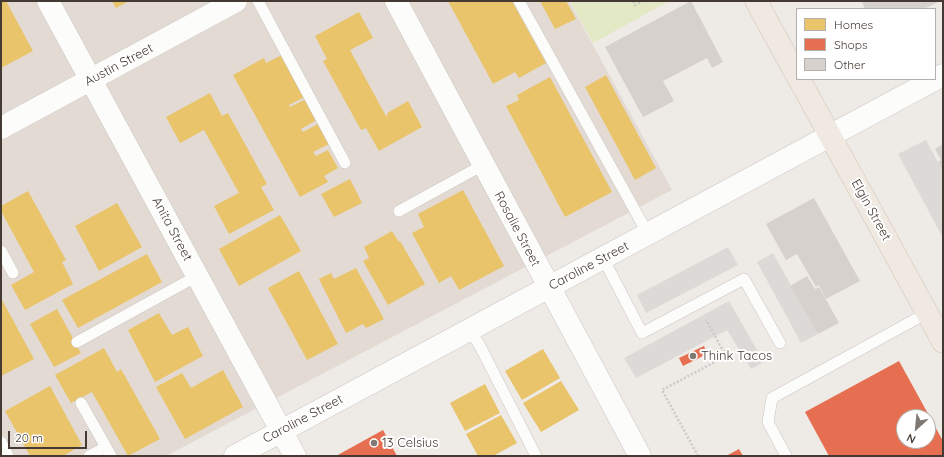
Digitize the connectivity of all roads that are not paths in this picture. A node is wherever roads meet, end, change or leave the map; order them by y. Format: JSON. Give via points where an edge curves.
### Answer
{"nodes":[{"id":1,"x":48,"y":1,"type":"edge"},
{"id":2,"x":236,"y":1,"type":"edge"},
{"id":3,"x":258,"y":1,"type":"edge"},
{"id":4,"x":396,"y":1,"type":"edge"},
{"id":5,"x":519,"y":1,"type":"edge"},
{"id":6,"x":756,"y":1,"type":"edge"},
{"id":7,"x":796,"y":74,"type":"edge"},
{"id":8,"x":91,"y":80,"type":"junction"},
{"id":9,"x":800,"y":80,"type":"edge"},
{"id":10,"x":934,"y":80,"type":"edge"},
{"id":11,"x":1,"y":128,"type":"edge"},
{"id":12,"x":830,"y":137,"type":"junction"},
{"id":13,"x":345,"y":163,"type":"dead end"},
{"id":14,"x":483,"y":165,"type":"junction"},
{"id":15,"x":399,"y":211,"type":"dead end"},
{"id":16,"x":648,"y":234,"type":"junction"},
{"id":17,"x":1,"y":251,"type":"edge"},
{"id":18,"x":603,"y":258,"type":"junction"},
{"id":19,"x":13,"y":273,"type":"dead end"},
{"id":20,"x":197,"y":276,"type":"junction"},
{"id":21,"x":548,"y":288,"type":"junction"},
{"id":22,"x":927,"y":313,"type":"junction"},
{"id":23,"x":469,"y":329,"type":"junction"},
{"id":24,"x":77,"y":342,"type":"dead end"},
{"id":25,"x":943,"y":342,"type":"edge"},
{"id":26,"x":780,"y":343,"type":"dead end"},
{"id":27,"x":81,"y":403,"type":"dead end"},
{"id":28,"x":282,"y":430,"type":"junction"},
{"id":29,"x":1,"y":442,"type":"edge"},
{"id":30,"x":108,"y":452,"type":"edge"},
{"id":31,"x":8,"y":456,"type":"edge"},
{"id":32,"x":89,"y":456,"type":"edge"},
{"id":33,"x":235,"y":456,"type":"edge"},
{"id":34,"x":295,"y":456,"type":"edge"},
{"id":35,"x":536,"y":456,"type":"edge"},
{"id":36,"x":640,"y":456,"type":"edge"},
{"id":37,"x":786,"y":456,"type":"edge"}],
"edges":[{"from":1,"to":8,"type":"street","name":"Anita Street"},
{"from":2,"to":8,"type":"street","name":"Austin Street"},
{"from":3,"to":13,"type":"lane"},
{"from":4,"to":14,"type":"street","name":"Rosalie Street"},
{"from":5,"to":16,"type":"lane"},
{"from":6,"to":7,"type":"main road"},
{"from":8,"to":11,"type":"street","name":"Austin Street"},
{"from":8,"to":20,"type":"street","name":"Anita Street"},
{"from":9,"to":12,"type":"main road","name":"Elgin Street"},
{"from":10,"to":12,"type":"street","name":"Caroline Street"},
{"from":12,"to":16,"type":"street","name":"Caroline Street"},
{"from":12,"to":22,"type":"main road","name":"Elgin Street"},
{"from":14,"to":15,"type":"lane"},
{"from":14,"to":21,"type":"street","name":"Rosalie Street"},
{"from":16,"to":18,"type":"street","name":"Caroline Street"},
{"from":17,"to":19,"type":"lane"},
{"from":18,"to":21,"type":"street","name":"Caroline Street"},
{"from":18,"to":26,"type":"lane","via":[[642,333],[744,279]]},
{"from":20,"to":24,"type":"lane"},
{"from":20,"to":28,"type":"street","name":"Anita Street"},
{"from":21,"to":23,"type":"street","name":"Caroline Street"},
{"from":21,"to":36,"type":"street","name":"Rosalie Street","via":[[560,305]]},
{"from":22,"to":25,"type":"main road","name":"Elgin Street"},
{"from":22,"to":37,"type":"lane","via":[[772,398],[768,422]]},
{"from":23,"to":28,"type":"street","name":"Caroline Street"},
{"from":23,"to":35,"type":"lane"},
{"from":27,"to":30,"type":"lane"},
{"from":28,"to":33,"type":"street","name":"Caroline Street"},
{"from":28,"to":34,"type":"street","name":"Anita Street"},
{"from":29,"to":31,"type":"lane"},
{"from":30,"to":32,"type":"lane"}]}
